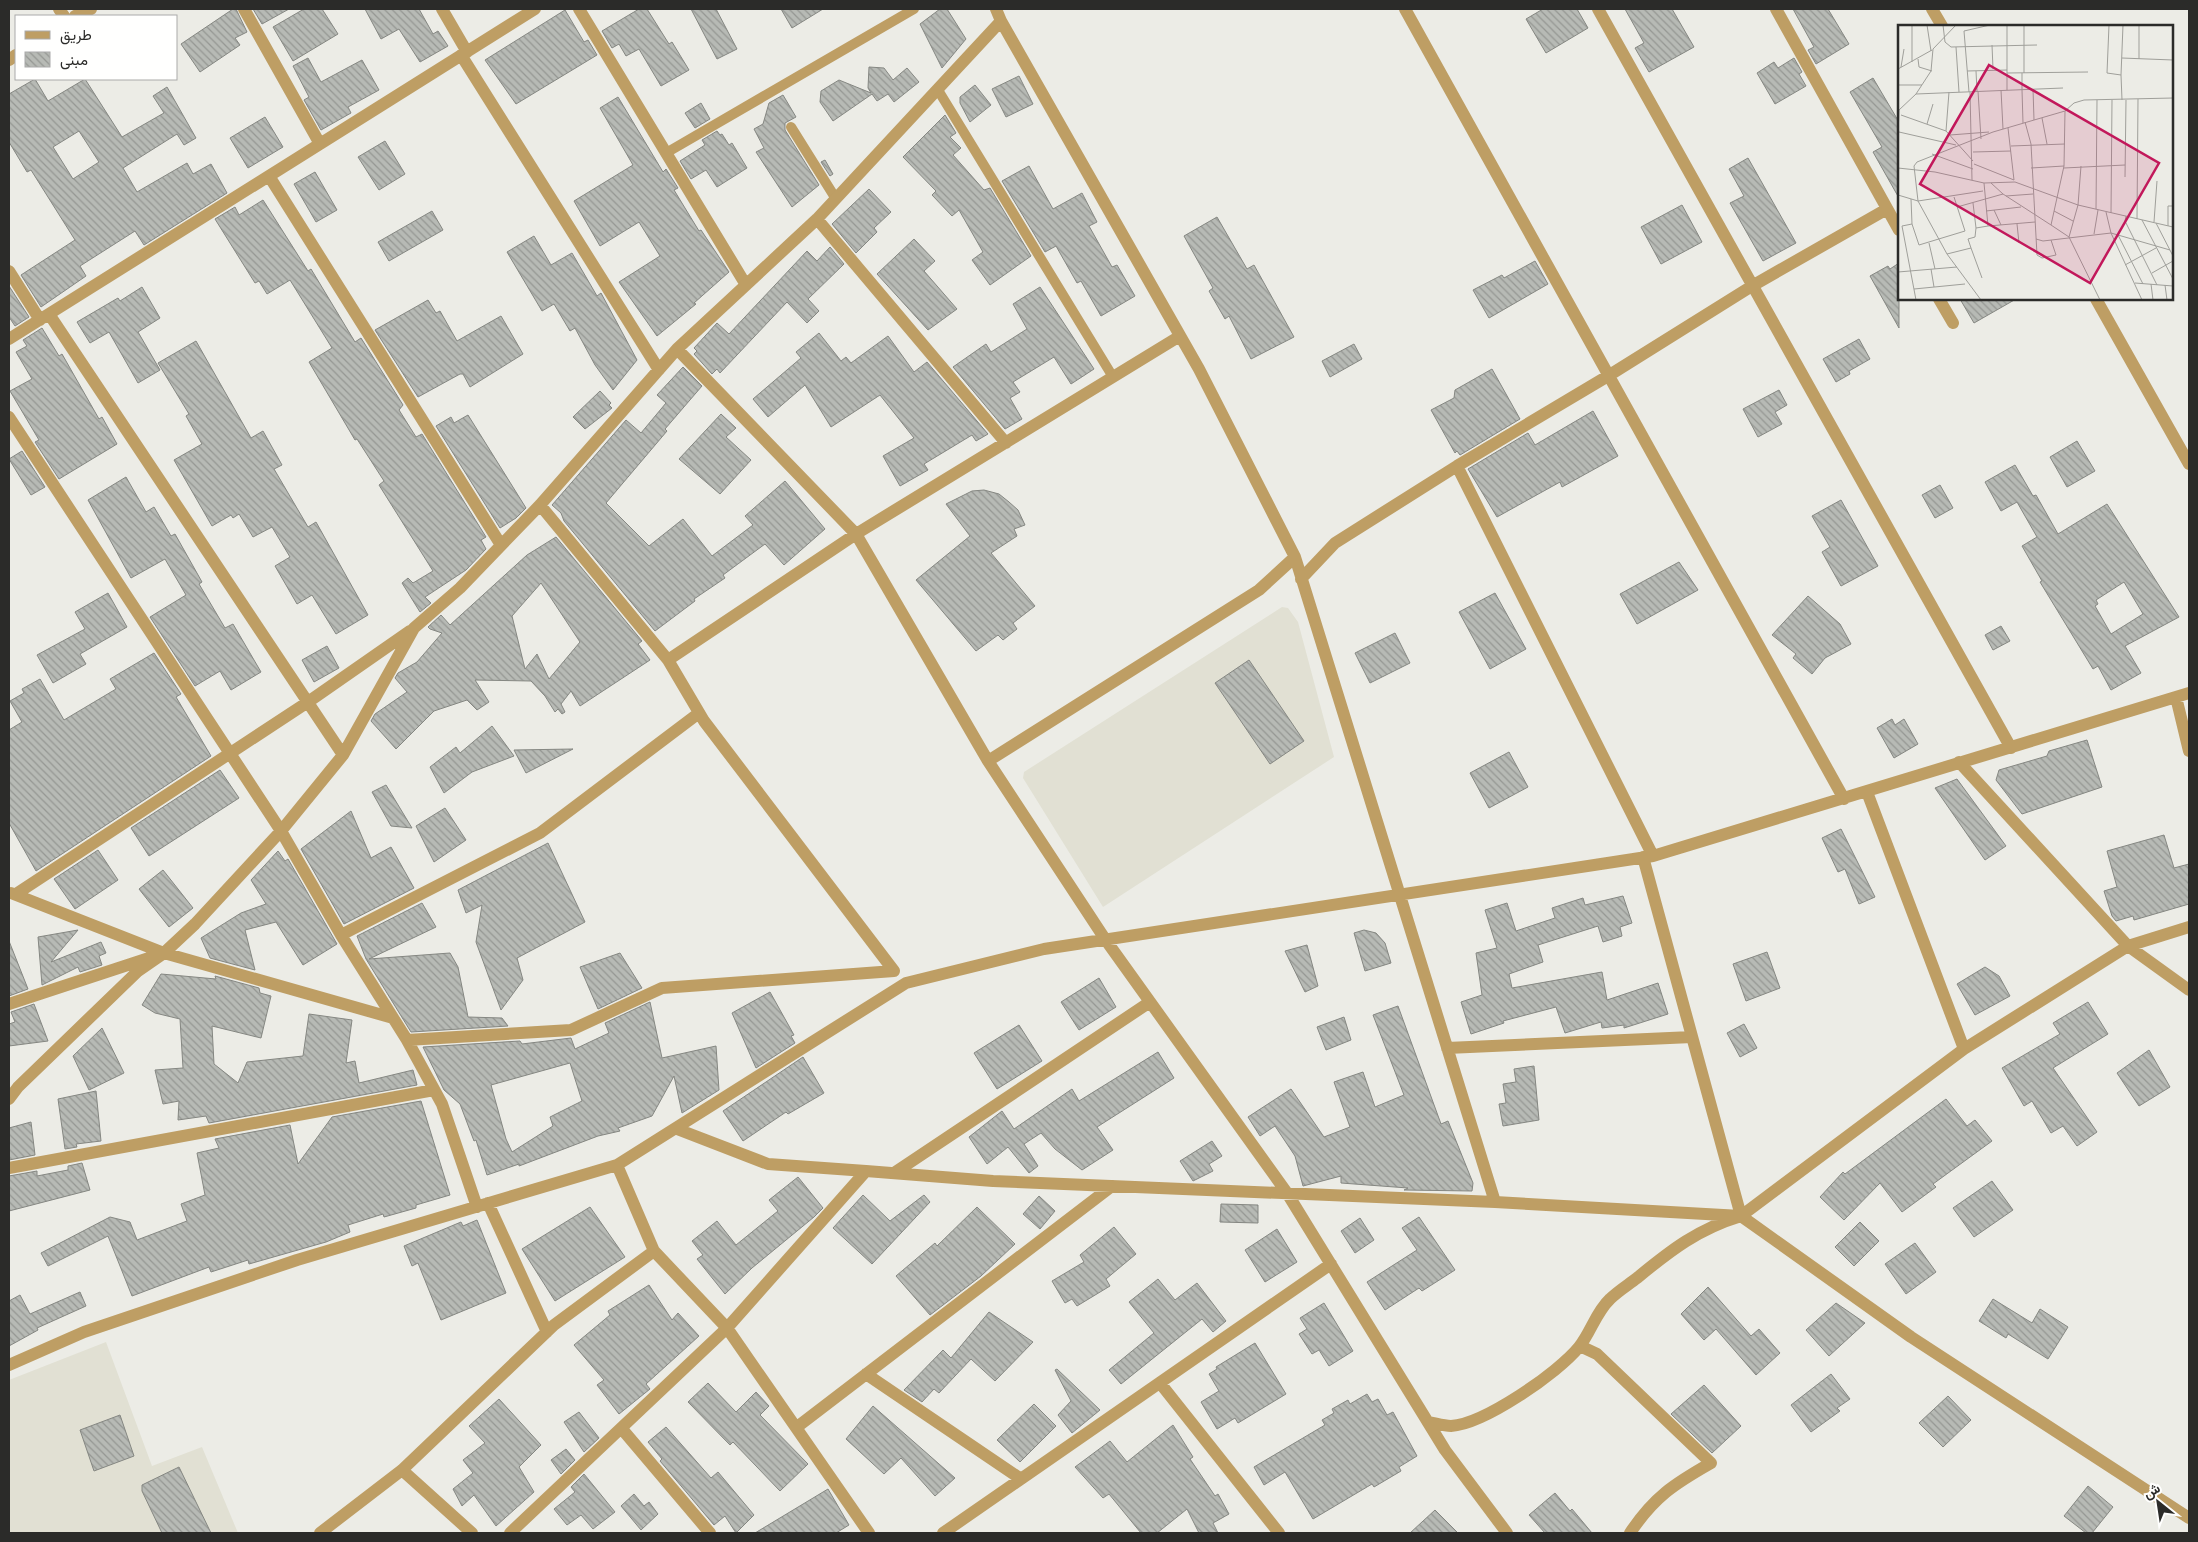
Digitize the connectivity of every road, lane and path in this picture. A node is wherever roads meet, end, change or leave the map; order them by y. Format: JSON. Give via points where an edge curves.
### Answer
{"nodes":[{"id":1,"x":91,"y":9,"type":"edge"},
{"id":2,"x":244,"y":9,"type":"edge"},
{"id":3,"x":442,"y":9,"type":"edge"},
{"id":4,"x":535,"y":9,"type":"edge"},
{"id":5,"x":579,"y":9,"type":"edge"},
{"id":6,"x":914,"y":9,"type":"edge"},
{"id":7,"x":996,"y":9,"type":"edge"},
{"id":8,"x":1404,"y":9,"type":"edge"},
{"id":9,"x":1598,"y":9,"type":"edge"},
{"id":10,"x":1776,"y":9,"type":"edge"},
{"id":11,"x":1932,"y":9,"type":"edge"},
{"id":12,"x":77,"y":15,"type":"edge"},
{"id":13,"x":1001,"y":21,"type":"junction"},
{"id":14,"x":1941,"y":25,"type":"edge"},
{"id":15,"x":464,"y":54,"type":"junction"},
{"id":16,"x":938,"y":90,"type":"junction"},
{"id":17,"x":791,"y":127,"type":"dead end"},
{"id":18,"x":320,"y":144,"type":"junction"},
{"id":19,"x":666,"y":153,"type":"junction"},
{"id":20,"x":269,"y":176,"type":"junction"},
{"id":21,"x":836,"y":199,"type":"junction"},
{"id":22,"x":1887,"y":209,"type":"junction"},
{"id":23,"x":817,"y":219,"type":"junction"},
{"id":24,"x":1898,"y":228,"type":"edge"},
{"id":25,"x":9,"y":271,"type":"edge"},
{"id":26,"x":746,"y":285,"type":"junction"},
{"id":27,"x":1752,"y":286,"type":"junction"},
{"id":28,"x":1940,"y":300,"type":"edge"},
{"id":29,"x":2097,"y":300,"type":"edge"},
{"id":30,"x":45,"y":317,"type":"junction"},
{"id":31,"x":1953,"y":323,"type":"dead end"},
{"id":32,"x":1180,"y":336,"type":"junction"},
{"id":33,"x":9,"y":340,"type":"edge"},
{"id":34,"x":677,"y":349,"type":"junction"},
{"id":35,"x":659,"y":370,"type":"junction"},
{"id":36,"x":1608,"y":376,"type":"junction"},
{"id":37,"x":1113,"y":378,"type":"junction"},
{"id":38,"x":9,"y":417,"type":"edge"},
{"id":39,"x":1006,"y":443,"type":"junction"},
{"id":40,"x":2189,"y":464,"type":"edge"},
{"id":41,"x":1457,"y":466,"type":"junction"},
{"id":42,"x":540,"y":505,"type":"junction"},
{"id":43,"x":856,"y":534,"type":"junction"},
{"id":44,"x":501,"y":545,"type":"junction"},
{"id":45,"x":1295,"y":557,"type":"junction"},
{"id":46,"x":1301,"y":579,"type":"junction"},
{"id":47,"x":414,"y":628,"type":"junction"},
{"id":48,"x":668,"y":660,"type":"junction"},
{"id":49,"x":2189,"y":693,"type":"edge"},
{"id":50,"x":2176,"y":698,"type":"junction"},
{"id":51,"x":308,"y":702,"type":"junction"},
{"id":52,"x":699,"y":713,"type":"junction"},
{"id":53,"x":2011,"y":748,"type":"junction"},
{"id":54,"x":2189,"y":751,"type":"edge"},
{"id":55,"x":230,"y":753,"type":"junction"},
{"id":56,"x":343,"y":755,"type":"junction"},
{"id":57,"x":988,"y":761,"type":"junction"},
{"id":58,"x":1959,"y":762,"type":"junction"},
{"id":59,"x":1867,"y":792,"type":"junction"},
{"id":60,"x":1844,"y":799,"type":"junction"},
{"id":61,"x":281,"y":831,"type":"junction"},
{"id":62,"x":1648,"y":857,"type":"junction"},
{"id":63,"x":13,"y":893,"type":"edge"},
{"id":64,"x":1400,"y":896,"type":"junction"},
{"id":65,"x":2189,"y":927,"type":"edge"},
{"id":66,"x":341,"y":935,"type":"junction"},
{"id":67,"x":1105,"y":940,"type":"junction"},
{"id":68,"x":2128,"y":946,"type":"junction"},
{"id":69,"x":164,"y":953,"type":"junction"},
{"id":70,"x":894,"y":971,"type":"junction"},
{"id":71,"x":906,"y":984,"type":"junction"},
{"id":72,"x":2189,"y":990,"type":"edge"},
{"id":73,"x":1150,"y":1002,"type":"junction"},
{"id":74,"x":9,"y":1004,"type":"edge"},
{"id":75,"x":394,"y":1018,"type":"junction"},
{"id":76,"x":1692,"y":1037,"type":"junction"},
{"id":77,"x":407,"y":1040,"type":"junction"},
{"id":78,"x":1447,"y":1048,"type":"junction"},
{"id":79,"x":1964,"y":1049,"type":"junction"},
{"id":80,"x":434,"y":1090,"type":"junction"},
{"id":81,"x":9,"y":1099,"type":"edge"},
{"id":82,"x":677,"y":1129,"type":"junction"},
{"id":83,"x":617,"y":1165,"type":"junction"},
{"id":84,"x":9,"y":1168,"type":"edge"},
{"id":85,"x":866,"y":1171,"type":"junction"},
{"id":86,"x":894,"y":1173,"type":"junction"},
{"id":87,"x":1112,"y":1186,"type":"junction"},
{"id":88,"x":1287,"y":1193,"type":"junction"},
{"id":89,"x":1495,"y":1202,"type":"junction"},
{"id":90,"x":482,"y":1205,"type":"junction"},
{"id":91,"x":1741,"y":1216,"type":"junction"},
{"id":92,"x":654,"y":1252,"type":"junction"},
{"id":93,"x":1331,"y":1264,"type":"junction"},
{"id":94,"x":727,"y":1328,"type":"junction"},
{"id":95,"x":548,"y":1332,"type":"junction"},
{"id":96,"x":1580,"y":1346,"type":"junction"},
{"id":97,"x":9,"y":1365,"type":"edge"},
{"id":98,"x":866,"y":1374,"type":"junction"},
{"id":99,"x":1160,"y":1383,"type":"junction"},
{"id":100,"x":1428,"y":1422,"type":"junction"},
{"id":101,"x":797,"y":1427,"type":"junction"},
{"id":102,"x":622,"y":1428,"type":"junction"},
{"id":103,"x":402,"y":1470,"type":"junction"},
{"id":104,"x":1021,"y":1479,"type":"junction"},
{"id":105,"x":2189,"y":1518,"type":"edge"},
{"id":106,"x":320,"y":1533,"type":"edge"},
{"id":107,"x":472,"y":1533,"type":"edge"},
{"id":108,"x":510,"y":1533,"type":"edge"},
{"id":109,"x":710,"y":1533,"type":"edge"},
{"id":110,"x":869,"y":1533,"type":"edge"},
{"id":111,"x":943,"y":1533,"type":"edge"},
{"id":112,"x":1280,"y":1533,"type":"edge"},
{"id":113,"x":1507,"y":1533,"type":"edge"},
{"id":114,"x":1630,"y":1533,"type":"edge"}],
"edges":[{"from":1,"to":12,"type":"street"},
{"from":2,"to":18,"type":"street"},
{"from":3,"to":15,"type":"street"},
{"from":4,"to":15,"type":"street"},
{"from":5,"to":19,"type":"street"},
{"from":6,"to":19,"type":"lane"},
{"from":7,"to":13,"type":"street"},
{"from":8,"to":36,"type":"street"},
{"from":9,"to":27,"type":"street"},
{"from":10,"to":22,"type":"street"},
{"from":11,"to":14,"type":"street"},
{"from":13,"to":16,"type":"street"},
{"from":13,"to":32,"type":"street"},
{"from":15,"to":18,"type":"street"},
{"from":15,"to":35,"type":"street"},
{"from":16,"to":21,"type":"street"},
{"from":16,"to":37,"type":"lane"},
{"from":17,"to":21,"type":"lane"},
{"from":18,"to":20,"type":"street"},
{"from":19,"to":26,"type":"street"},
{"from":20,"to":30,"type":"street"},
{"from":20,"to":44,"type":"street"},
{"from":21,"to":23,"type":"street"},
{"from":22,"to":24,"type":"street"},
{"from":22,"to":27,"type":"street"},
{"from":23,"to":26,"type":"street"},
{"from":23,"to":39,"type":"street"},
{"from":25,"to":30,"type":"street"},
{"from":26,"to":34,"type":"street"},
{"from":27,"to":36,"type":"street"},
{"from":27,"to":53,"type":"street"},
{"from":28,"to":31,"type":"street"},
{"from":29,"to":40,"type":"street"},
{"from":30,"to":33,"type":"street"},
{"from":30,"to":51,"type":"street"},
{"from":32,"to":37,"type":"street"},
{"from":32,"to":45,"type":"street"},
{"from":34,"to":35,"type":"street"},
{"from":34,"to":43,"type":"street"},
{"from":35,"to":42,"type":"street"},
{"from":36,"to":41,"type":"street"},
{"from":36,"to":60,"type":"street"},
{"from":37,"to":39,"type":"street"},
{"from":38,"to":55,"type":"street"},
{"from":39,"to":43,"type":"street"},
{"from":41,"to":46,"type":"street","via":[[1335,542]]},
{"from":41,"to":62,"type":"street"},
{"from":42,"to":44,"type":"street"},
{"from":42,"to":48,"type":"street"},
{"from":43,"to":48,"type":"street"},
{"from":43,"to":57,"type":"street"},
{"from":44,"to":47,"type":"street","via":[[460,588]]},
{"from":45,"to":46,"type":"street"},
{"from":45,"to":57,"type":"street","via":[[1259,590]]},
{"from":46,"to":64,"type":"street"},
{"from":47,"to":51,"type":"street"},
{"from":47,"to":56,"type":"street"},
{"from":48,"to":52,"type":"street"},
{"from":49,"to":50,"type":"street"},
{"from":50,"to":53,"type":"street"},
{"from":50,"to":54,"type":"street"},
{"from":51,"to":55,"type":"street"},
{"from":51,"to":56,"type":"street"},
{"from":52,"to":66,"type":"street","via":[[540,833]]},
{"from":52,"to":70,"type":"street"},
{"from":53,"to":58,"type":"street"},
{"from":55,"to":61,"type":"street"},
{"from":55,"to":63,"type":"street"},
{"from":56,"to":61,"type":"street"},
{"from":57,"to":67,"type":"street"},
{"from":58,"to":59,"type":"street"},
{"from":58,"to":68,"type":"street"},
{"from":59,"to":60,"type":"street"},
{"from":59,"to":79,"type":"street"},
{"from":60,"to":62,"type":"street"},
{"from":61,"to":66,"type":"street"},
{"from":61,"to":69,"type":"street"},
{"from":62,"to":64,"type":"street"},
{"from":62,"to":76,"type":"street"},
{"from":63,"to":69,"type":"street"},
{"from":64,"to":67,"type":"street"},
{"from":64,"to":78,"type":"street"},
{"from":65,"to":68,"type":"street"},
{"from":66,"to":75,"type":"street"},
{"from":67,"to":71,"type":"street","via":[[1044,949]]},
{"from":67,"to":73,"type":"street"},
{"from":68,"to":72,"type":"street"},
{"from":68,"to":79,"type":"street"},
{"from":69,"to":74,"type":"street"},
{"from":69,"to":75,"type":"street"},
{"from":69,"to":81,"type":"street","via":[[138,971]]},
{"from":70,"to":71,"type":"street"},
{"from":70,"to":77,"type":"street","via":[[662,988],[572,1030]]},
{"from":71,"to":82,"type":"street"},
{"from":73,"to":86,"type":"street"},
{"from":73,"to":88,"type":"street"},
{"from":75,"to":77,"type":"street"},
{"from":76,"to":78,"type":"street"},
{"from":76,"to":91,"type":"street"},
{"from":77,"to":80,"type":"street"},
{"from":78,"to":89,"type":"street"},
{"from":79,"to":91,"type":"street"},
{"from":80,"to":84,"type":"street"},
{"from":80,"to":90,"type":"street"},
{"from":82,"to":83,"type":"street"},
{"from":82,"to":85,"type":"street","via":[[768,1164]]},
{"from":83,"to":90,"type":"street"},
{"from":83,"to":92,"type":"street"},
{"from":85,"to":86,"type":"street"},
{"from":85,"to":94,"type":"street"},
{"from":86,"to":87,"type":"street"},
{"from":87,"to":88,"type":"street"},
{"from":87,"to":98,"type":"street"},
{"from":88,"to":89,"type":"street"},
{"from":88,"to":93,"type":"street"},
{"from":89,"to":91,"type":"street"},
{"from":90,"to":95,"type":"street"},
{"from":90,"to":97,"type":"street","via":[[297,1260],[84,1332]]},
{"from":91,"to":96,"type":"street","via":[[1713,1224],[1696,1234],[1622,1288],[1608,1300]]},
{"from":91,"to":105,"type":"street","via":[[1911,1337]]},
{"from":92,"to":94,"type":"street"},
{"from":92,"to":95,"type":"street"},
{"from":93,"to":99,"type":"street"},
{"from":93,"to":100,"type":"street"},
{"from":94,"to":101,"type":"street"},
{"from":94,"to":102,"type":"street"},
{"from":95,"to":103,"type":"street"},
{"from":96,"to":100,"type":"street","via":[[1516,1398],[1472,1420],[1450,1426]]},
{"from":96,"to":114,"type":"street","via":[[1597,1354],[1711,1463],[1654,1501]]},
{"from":98,"to":101,"type":"street"},
{"from":98,"to":104,"type":"street"},
{"from":99,"to":104,"type":"street"},
{"from":99,"to":112,"type":"street"},
{"from":100,"to":113,"type":"street"},
{"from":101,"to":110,"type":"street"},
{"from":102,"to":108,"type":"street"},
{"from":102,"to":109,"type":"street"},
{"from":103,"to":106,"type":"street"},
{"from":103,"to":107,"type":"street"},
{"from":104,"to":111,"type":"street"}]}
